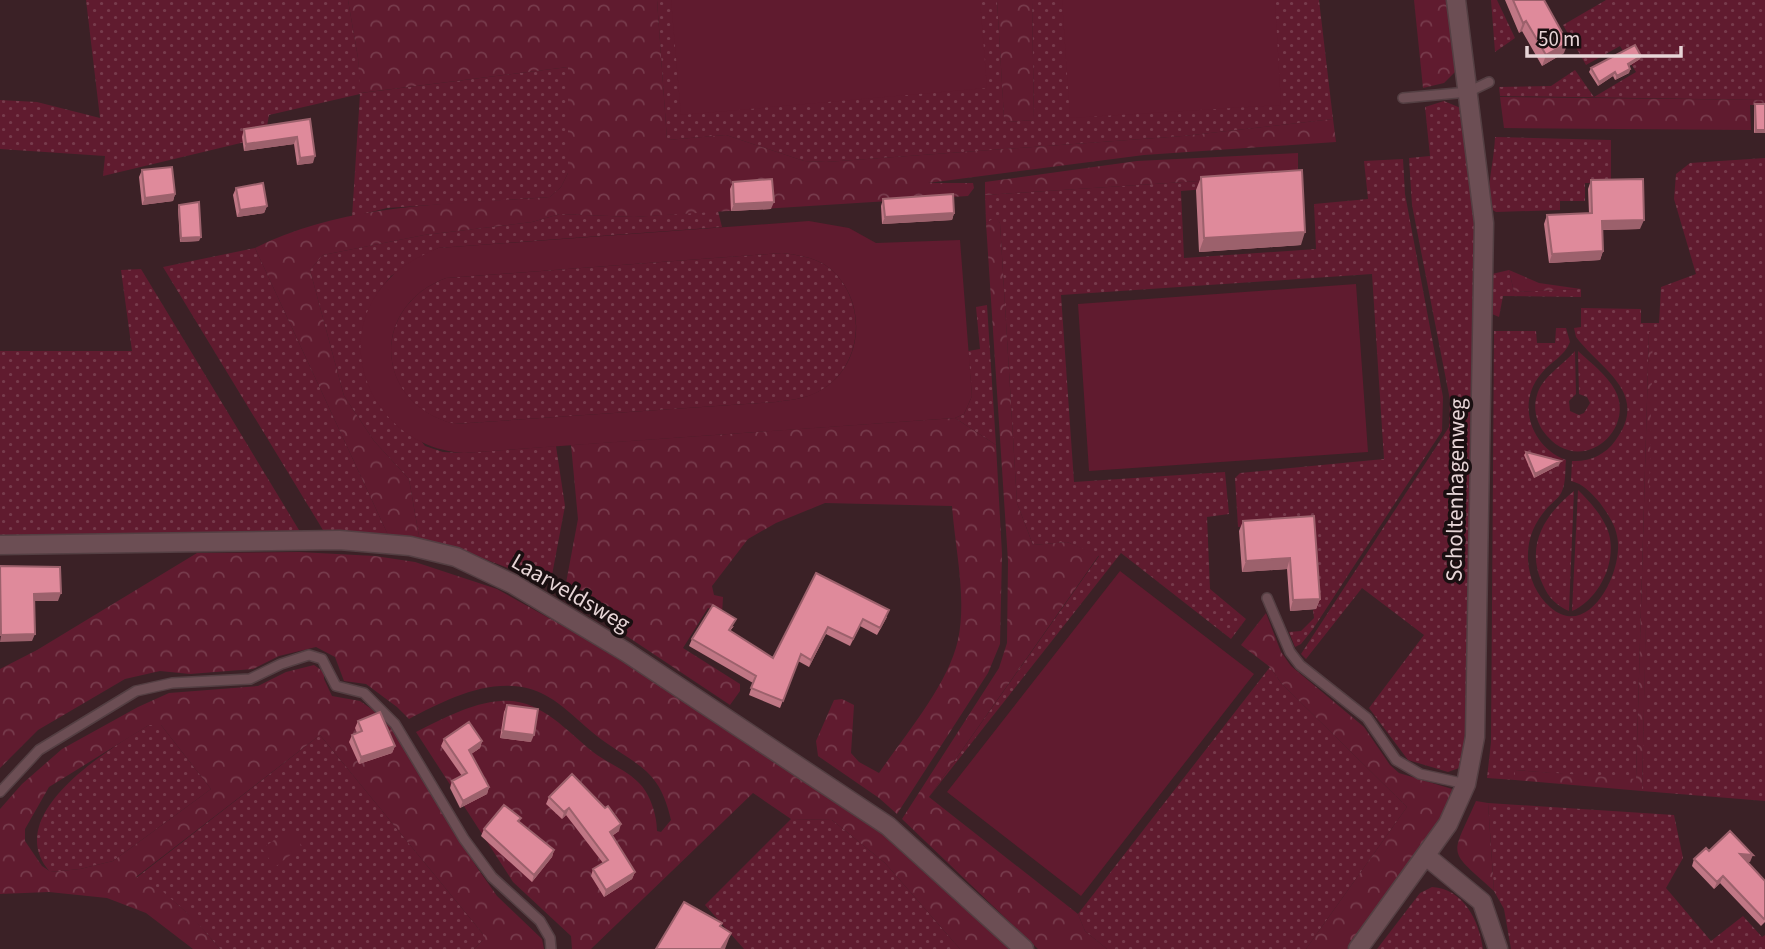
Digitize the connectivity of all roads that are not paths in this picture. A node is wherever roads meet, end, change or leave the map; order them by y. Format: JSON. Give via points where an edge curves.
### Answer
{"nodes":[{"id":1,"x":1457,"y":0,"type":"edge"},
{"id":2,"x":1489,"y":82,"type":"dead end"},
{"id":3,"x":1468,"y":92,"type":"junction"},
{"id":4,"x":1403,"y":98,"type":"dead end"},
{"id":5,"x":0,"y":545,"type":"edge"},
{"id":6,"x":1267,"y":598,"type":"dead end"},
{"id":7,"x":1466,"y":783,"type":"junction"},
{"id":8,"x":0,"y":792,"type":"edge"},
{"id":9,"x":1426,"y":856,"type":"junction"},
{"id":10,"x":551,"y":949,"type":"edge"},
{"id":11,"x":1024,"y":949,"type":"edge"},
{"id":12,"x":1358,"y":949,"type":"edge"},
{"id":13,"x":1498,"y":949,"type":"edge"}],
"edges":[{"from":1,"to":3,"type":"street","name":"Scholtenhagenweg"},
{"from":2,"to":3,"type":"lane"},
{"from":3,"to":4,"type":"lane"},
{"from":3,"to":7,"type":"street","name":"Scholtenhagenweg","via":[[1483,236],[1478,667],[1475,737]]},
{"from":5,"to":11,"type":"street","name":"Laarveldsweg","via":[[338,540],[410,546],[456,556],[513,584],[626,652],[888,826]]},
{"from":6,"to":7,"type":"lane","via":[[1300,665],[1367,718],[1396,760],[1420,774]]},
{"from":7,"to":9,"type":"street","name":"Scholtenhagenweg","via":[[1448,824]]},
{"from":8,"to":10,"type":"lane","via":[[39,750],[136,691],[172,683],[250,679],[309,655],[322,659],[336,686],[364,693],[395,724],[464,839],[492,877],[540,921]]},
{"from":9,"to":12,"type":"street","name":"Scholtenhagenweg"},
{"from":9,"to":13,"type":"street","via":[[1482,902]]}]}
